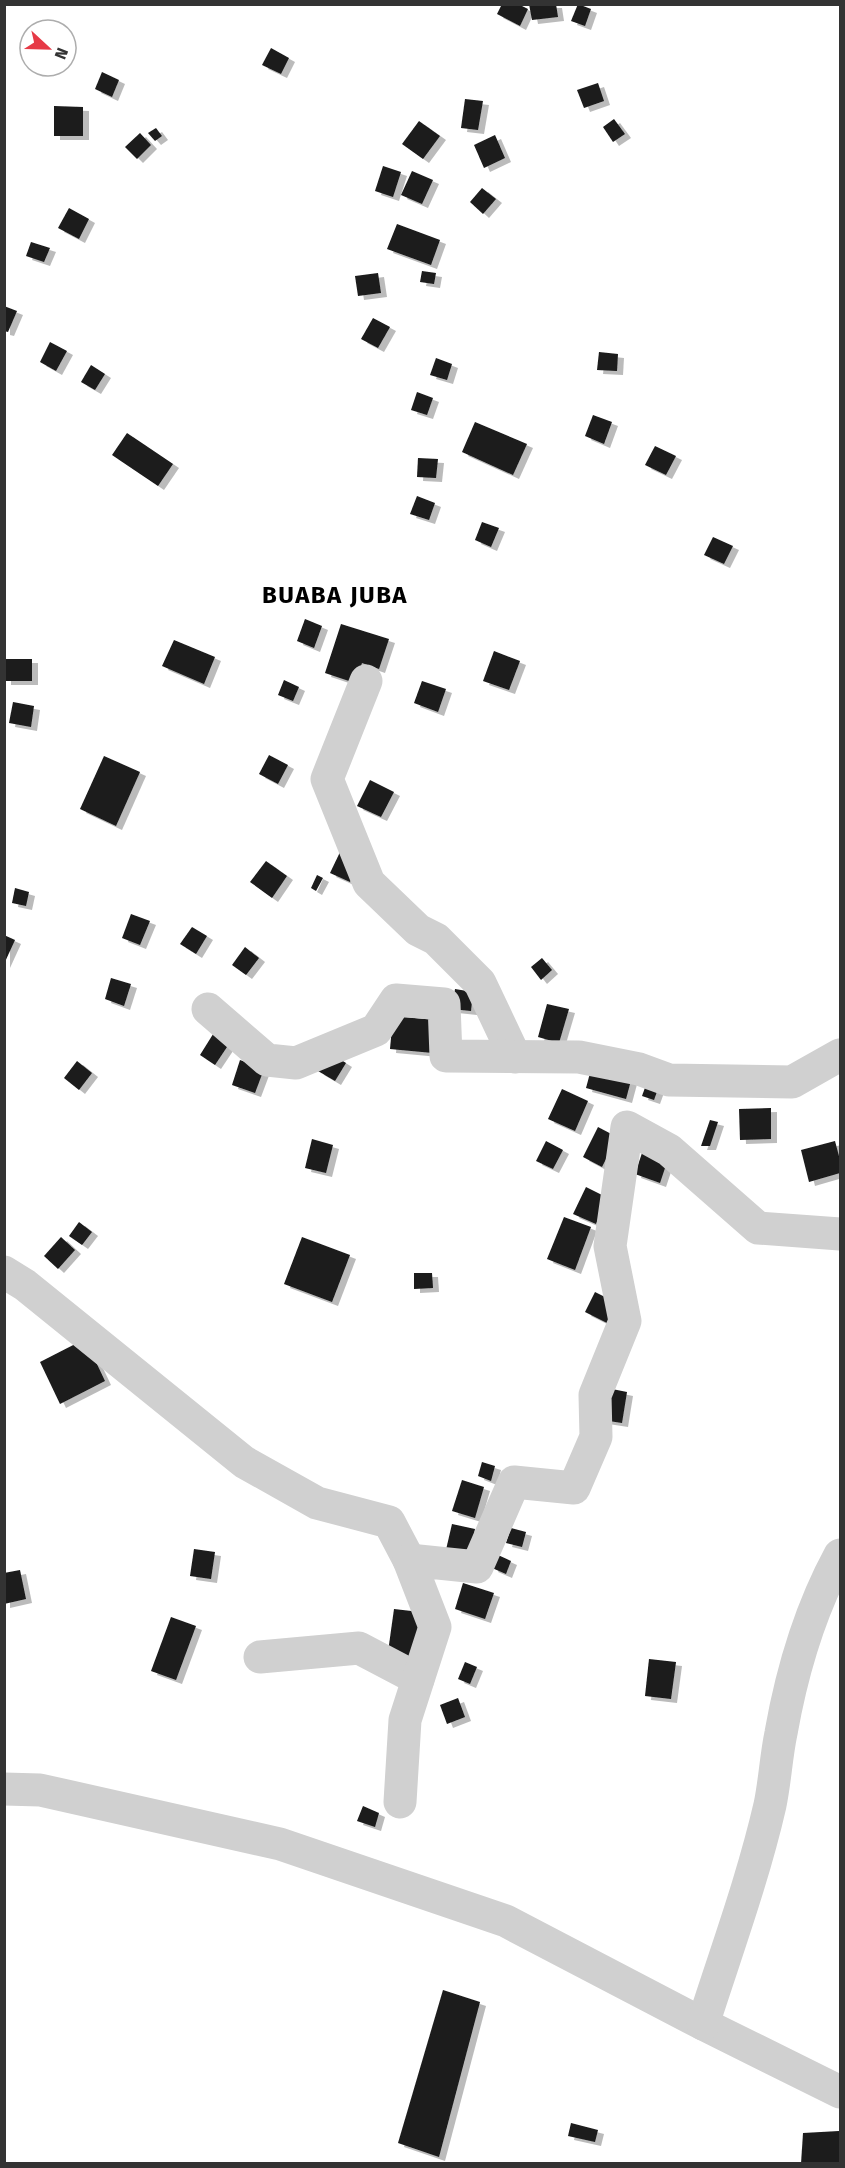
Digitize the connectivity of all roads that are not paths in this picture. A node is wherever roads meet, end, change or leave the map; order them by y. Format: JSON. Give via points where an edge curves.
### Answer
{"nodes":[{"id":1,"x":366,"y":681,"type":"dead end"},
{"id":2,"x":208,"y":1009,"type":"dead end"},
{"id":3,"x":840,"y":1054,"type":"edge"},
{"id":4,"x":515,"y":1057,"type":"junction"},
{"id":5,"x":840,"y":1234,"type":"edge"},
{"id":6,"x":4,"y":1272,"type":"edge"},
{"id":7,"x":840,"y":1555,"type":"edge"},
{"id":8,"x":408,"y":1560,"type":"junction"},
{"id":9,"x":260,"y":1657,"type":"dead end"},
{"id":10,"x":418,"y":1679,"type":"junction"},
{"id":11,"x":4,"y":1789,"type":"edge"},
{"id":12,"x":400,"y":1802,"type":"dead end"},
{"id":13,"x":703,"y":2024,"type":"junction"},
{"id":14,"x":840,"y":2092,"type":"edge"}],
"edges":[{"from":1,"to":4,"type":"street","via":[[327,779],[369,883],[418,930],[436,939],[480,983]]},
{"from":2,"to":4,"type":"street","via":[[267,1060],[296,1063],[376,1030],[396,1000],[444,1004],[446,1056]]},
{"from":3,"to":4,"type":"street","via":[[792,1082],[669,1080],[639,1069],[579,1057]]},
{"from":5,"to":8,"type":"street","via":[[758,1228],[669,1150],[627,1126],[610,1245],[625,1321],[595,1395],[596,1437],[574,1488],[514,1482],[477,1567]]},
{"from":6,"to":8,"type":"street","via":[[244,1462],[317,1503],[389,1522]]},
{"from":7,"to":13,"type":"street","via":[[824,1585],[804,1640],[781,1731],[770,1804]]},
{"from":8,"to":10,"type":"street","via":[[435,1627]]},
{"from":9,"to":10,"type":"street","via":[[359,1648]]},
{"from":10,"to":12,"type":"street","via":[[405,1720]]},
{"from":11,"to":13,"type":"street","via":[[40,1790],[280,1844],[506,1921]]},
{"from":13,"to":14,"type":"street"}]}
